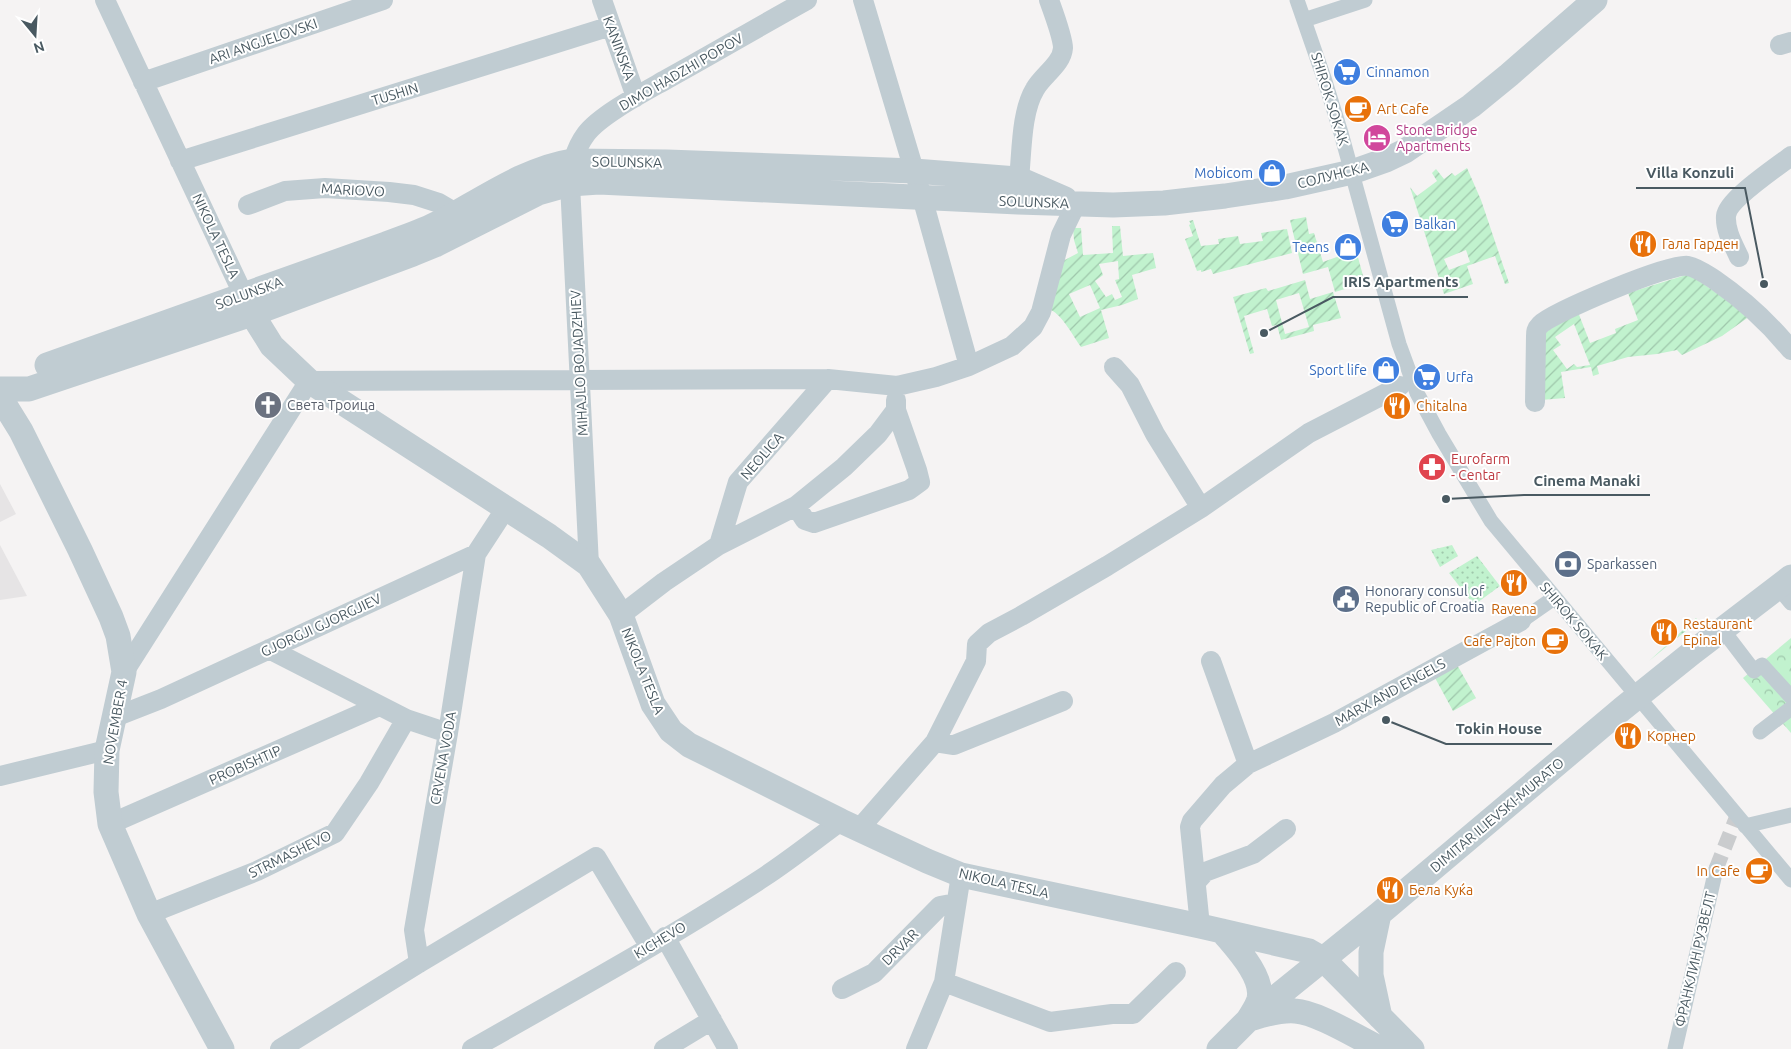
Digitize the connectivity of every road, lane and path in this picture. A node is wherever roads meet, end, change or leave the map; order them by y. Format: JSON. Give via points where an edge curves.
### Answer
{"nodes":[{"id":1,"x":105,"y":0,"type":"edge"},
{"id":2,"x":383,"y":0,"type":"edge"},
{"id":3,"x":602,"y":0,"type":"edge"},
{"id":4,"x":807,"y":0,"type":"edge"},
{"id":5,"x":863,"y":0,"type":"edge"},
{"id":6,"x":1049,"y":0,"type":"edge"},
{"id":7,"x":1297,"y":0,"type":"edge"},
{"id":8,"x":1365,"y":0,"type":"edge"},
{"id":9,"x":1595,"y":0,"type":"edge"},
{"id":10,"x":1304,"y":20,"type":"junction"},
{"id":11,"x":610,"y":26,"type":"junction"},
{"id":12,"x":143,"y":82,"type":"junction"},
{"id":13,"x":636,"y":96,"type":"junction"},
{"id":14,"x":1791,"y":156,"type":"edge"},
{"id":15,"x":180,"y":162,"type":"junction"},
{"id":16,"x":914,"y":170,"type":"junction"},
{"id":17,"x":1352,"y":172,"type":"junction"},
{"id":18,"x":571,"y":173,"type":"junction"},
{"id":19,"x":1019,"y":179,"type":"junction"},
{"id":20,"x":922,"y":197,"type":"junction"},
{"id":21,"x":248,"y":204,"type":"dead end"},
{"id":22,"x":1076,"y":204,"type":"junction"},
{"id":23,"x":456,"y":213,"type":"junction"},
{"id":24,"x":1739,"y":257,"type":"dead end"},
{"id":25,"x":247,"y":304,"type":"junction"},
{"id":26,"x":1791,"y":350,"type":"edge"},
{"id":27,"x":969,"y":366,"type":"junction"},
{"id":28,"x":1114,"y":367,"type":"dead end"},
{"id":29,"x":828,"y":379,"type":"junction"},
{"id":30,"x":580,"y":380,"type":"junction"},
{"id":31,"x":309,"y":381,"type":"junction"},
{"id":32,"x":897,"y":386,"type":"junction"},
{"id":33,"x":1400,"y":386,"type":"dead end"},
{"id":34,"x":0,"y":387,"type":"edge"},
{"id":35,"x":0,"y":397,"type":"edge"},
{"id":36,"x":1536,"y":402,"type":"dead end"},
{"id":37,"x":896,"y":410,"type":"junction"},
{"id":38,"x":796,"y":506,"type":"junction"},
{"id":39,"x":506,"y":508,"type":"junction"},
{"id":40,"x":1201,"y":508,"type":"junction"},
{"id":41,"x":719,"y":545,"type":"junction"},
{"id":42,"x":476,"y":554,"type":"junction"},
{"id":43,"x":589,"y":565,"type":"junction"},
{"id":44,"x":1787,"y":589,"type":"edge"},
{"id":45,"x":1554,"y":598,"type":"junction"},
{"id":46,"x":621,"y":615,"type":"junction"},
{"id":47,"x":1521,"y":621,"type":"joint"},
{"id":48,"x":1722,"y":629,"type":"junction"},
{"id":49,"x":268,"y":649,"type":"junction"},
{"id":50,"x":1211,"y":661,"type":"dead end"},
{"id":51,"x":124,"y":672,"type":"junction"},
{"id":52,"x":1638,"y":697,"type":"junction"},
{"id":53,"x":1063,"y":701,"type":"dead end"},
{"id":54,"x":1791,"y":703,"type":"edge"},
{"id":55,"x":379,"y":706,"type":"junction"},
{"id":56,"x":115,"y":717,"type":"junction"},
{"id":57,"x":406,"y":719,"type":"junction"},
{"id":58,"x":448,"y":732,"type":"junction"},
{"id":59,"x":1760,"y":732,"type":"dead end"},
{"id":60,"x":934,"y":742,"type":"junction"},
{"id":61,"x":107,"y":750,"type":"junction"},
{"id":62,"x":1248,"y":764,"type":"junction"},
{"id":63,"x":0,"y":776,"type":"edge"},
{"id":64,"x":1791,"y":815,"type":"edge"},
{"id":65,"x":110,"y":824,"type":"junction"},
{"id":66,"x":850,"y":825,"type":"junction"},
{"id":67,"x":1745,"y":826,"type":"junction"},
{"id":68,"x":1286,"y":829,"type":"dead end"},
{"id":69,"x":1716,"y":869,"type":"tunnel mouth"},
{"id":70,"x":961,"y":876,"type":"junction"},
{"id":71,"x":1791,"y":880,"type":"edge"},
{"id":72,"x":1196,"y":882,"type":"junction"},
{"id":73,"x":956,"y":904,"type":"junction"},
{"id":74,"x":149,"y":914,"type":"junction"},
{"id":75,"x":1379,"y":914,"type":"junction"},
{"id":76,"x":1211,"y":928,"type":"junction"},
{"id":77,"x":657,"y":942,"type":"junction"},
{"id":78,"x":1323,"y":959,"type":"junction"},
{"id":79,"x":419,"y":963,"type":"junction"},
{"id":80,"x":1176,"y":972,"type":"dead end"},
{"id":81,"x":944,"y":982,"type":"junction"},
{"id":82,"x":842,"y":989,"type":"dead end"},
{"id":83,"x":1380,"y":1017,"type":"junction"},
{"id":84,"x":712,"y":1020,"type":"junction"},
{"id":85,"x":1248,"y":1020,"type":"junction"},
{"id":86,"x":222,"y":1049,"type":"edge"},
{"id":87,"x":280,"y":1049,"type":"edge"},
{"id":88,"x":472,"y":1049,"type":"edge"},
{"id":89,"x":664,"y":1049,"type":"edge"},
{"id":90,"x":728,"y":1049,"type":"edge"},
{"id":91,"x":916,"y":1049,"type":"edge"},
{"id":92,"x":1219,"y":1049,"type":"edge"},
{"id":93,"x":1381,"y":1049,"type":"edge"},
{"id":94,"x":1412,"y":1049,"type":"edge"},
{"id":95,"x":1675,"y":1049,"type":"edge"}],
"edges":[{"from":1,"to":12,"type":"street","name":"NIKOLA TESLA"},
{"from":2,"to":12,"type":"street","name":"ARI ANGJELOVSKI"},
{"from":3,"to":11,"type":"street","name":"KANINSKA"},
{"from":4,"to":13,"type":"street","name":"DIMO HADZHI POPOV"},
{"from":5,"to":16,"type":"street"},
{"from":6,"to":19,"type":"street","via":[[1063,47],[1061,58],[1031,96]]},
{"from":7,"to":10,"type":"street","name":"SHIROK SOKAK"},
{"from":8,"to":10,"type":"street"},
{"from":9,"to":17,"type":"street","name":"СОЛУНСКА","via":[[1509,75],[1448,122],[1405,151]]},
{"from":10,"to":17,"type":"street","name":"SHIROK SOKAK"},
{"from":11,"to":13,"type":"street","name":"KANINSKA"},
{"from":11,"to":15,"type":"street","name":"TUSHIN"},
{"from":12,"to":15,"type":"street","name":"NIKOLA TESLA"},
{"from":13,"to":18,"type":"street","name":"DIMO HADZHI POPOV","via":[[586,133]]},
{"from":14,"to":24,"type":"street","via":[[1728,208],[1728,233]]},
{"from":15,"to":25,"type":"street","name":"NIKOLA TESLA"},
{"from":16,"to":18,"type":"street","name":"SOLUNSKA","via":[[667,162]]},
{"from":16,"to":19,"type":"street","name":"SOLUNSKA"},
{"from":16,"to":20,"type":"street"},
{"from":17,"to":22,"type":"street","name":"СОЛУНСКА","via":[[1303,184],[1225,196],[1153,204]]},
{"from":17,"to":45,"type":"street","name":"SHIROK SOKAK","via":[[1417,393],[1491,521]]},
{"from":18,"to":20,"type":"street","name":"SOLUNSKA","via":[[599,182]]},
{"from":18,"to":23,"type":"street","name":"SOLUNSKA","via":[[559,163]]},
{"from":18,"to":25,"type":"street","name":"SOLUNSKA","via":[[538,193],[414,254]]},
{"from":18,"to":30,"type":"street","name":"MIHAJLO BOJADZHIEV"},
{"from":19,"to":22,"type":"street","name":"SOLUNSKA"},
{"from":20,"to":22,"type":"street","name":"SOLUNSKA"},
{"from":20,"to":27,"type":"street"},
{"from":21,"to":23,"type":"street","name":"MARIOVO","via":[[285,191],[324,188],[414,195]]},
{"from":22,"to":27,"type":"street","via":[[1061,235],[1041,312],[1033,327],[1012,346]]},
{"from":23,"to":25,"type":"street","name":"SOLUNSKA"},
{"from":25,"to":31,"type":"street","name":"NIKOLA TESLA","via":[[272,346]]},
{"from":25,"to":34,"type":"street","name":"SOLUNSKA","via":[[24,373]]},
{"from":26,"to":36,"type":"street","via":[[1770,325],[1741,299],[1696,269],[1680,266],[1564,311],[1539,326],[1536,336]]},
{"from":27,"to":32,"type":"street"},
{"from":28,"to":40,"type":"street","via":[[1130,386],[1155,434]]},
{"from":29,"to":30,"type":"street"},
{"from":29,"to":32,"type":"street"},
{"from":29,"to":41,"type":"street","name":"NEOLICA","via":[[738,482]]},
{"from":30,"to":31,"type":"street"},
{"from":30,"to":43,"type":"street","name":"MIHAJLO BOJADZHIEV"},
{"from":31,"to":39,"type":"street","name":"NIKOLA TESLA"},
{"from":31,"to":51,"type":"street"},
{"from":32,"to":37,"type":"street"},
{"from":33,"to":40,"type":"street","name":"KICHEVO","via":[[1309,433]]},
{"from":35,"to":51,"type":"street","name":"NOVEMBER 4","via":[[21,431],[111,617]]},
{"from":37,"to":38,"type":"street","via":[[878,434],[844,467]]},
{"from":37,"to":38,"type":"street","via":[[920,482],[909,490],[814,524],[805,520]]},
{"from":38,"to":41,"type":"street"},
{"from":39,"to":42,"type":"street"},
{"from":39,"to":43,"type":"street","name":"NIKOLA TESLA"},
{"from":40,"to":60,"type":"street","name":"KICHEVO","via":[[989,633],[977,644],[976,661]]},
{"from":41,"to":46,"type":"street"},
{"from":42,"to":49,"type":"street","name":"GJORGJI GJORGJIEV"},
{"from":42,"to":58,"type":"street","name":"CRVENA VODA"},
{"from":43,"to":46,"type":"street","name":"NIKOLA TESLA"},
{"from":44,"to":48,"type":"street","name":"DIMITAR ILIEVSKI-MURATO"},
{"from":45,"to":47,"type":"street","name":"MARX AND ENGELS"},
{"from":45,"to":52,"type":"street","name":"SHIROK SOKAK"},
{"from":46,"to":66,"type":"street","name":"NIKOLA TESLA","via":[[653,704],[671,731],[707,756]]},
{"from":47,"to":62,"type":"street","name":"MARX AND ENGELS","via":[[1334,723]]},
{"from":48,"to":52,"type":"street","name":"DIMITAR ILIEVSKI-MURATO"},
{"from":48,"to":54,"type":"street","via":[[1754,671],[1762,665]]},
{"from":49,"to":55,"type":"street"},
{"from":49,"to":56,"type":"street","name":"GJORGJI GJORGJIEV"},
{"from":50,"to":62,"type":"street"},
{"from":51,"to":56,"type":"street","name":"NOVEMBER 4"},
{"from":52,"to":67,"type":"street","name":"SHIROK SOKAK"},
{"from":52,"to":75,"type":"street","name":"DIMITAR ILIEVSKI-MURATO"},
{"from":53,"to":60,"type":"street","via":[[954,745]]},
{"from":54,"to":59,"type":"street"},
{"from":55,"to":57,"type":"street"},
{"from":55,"to":65,"type":"street","name":"PROBISHTIP"},
{"from":56,"to":61,"type":"street","name":"NOVEMBER 4"},
{"from":57,"to":58,"type":"street"},
{"from":57,"to":74,"type":"street","name":"STRMASHEVO","via":[[335,833],[257,871]]},
{"from":58,"to":79,"type":"street","name":"CRVENA VODA","via":[[414,930]]},
{"from":60,"to":66,"type":"street","name":"KICHEVO"},
{"from":61,"to":63,"type":"street"},
{"from":61,"to":65,"type":"street","name":"NOVEMBER 4","via":[[106,792]]},
{"from":62,"to":72,"type":"street","name":"MARX AND ENGELS","via":[[1223,785],[1191,823]]},
{"from":64,"to":67,"type":"street"},
{"from":65,"to":74,"type":"street","name":"NOVEMBER 4"},
{"from":66,"to":70,"type":"street","name":"NIKOLA TESLA"},
{"from":66,"to":77,"type":"street","name":"KICHEVO"},
{"from":67,"to":71,"type":"street","name":"SHIROK SOKAK"},
{"from":68,"to":72,"type":"street","via":[[1253,854],[1205,872]]},
{"from":69,"to":95,"type":"street","name":"ФРАНКЛИН РУЗВЕЛТ"},
{"from":70,"to":73,"type":"street"},
{"from":70,"to":76,"type":"street","name":"NIKOLA TESLA"},
{"from":72,"to":76,"type":"street","name":"MARX AND ENGELS"},
{"from":73,"to":81,"type":"street"},
{"from":73,"to":82,"type":"street","name":"DRVAR","via":[[940,906],[874,973]]},
{"from":74,"to":86,"type":"street","name":"NOVEMBER 4"},
{"from":75,"to":78,"type":"street","name":"DIMITAR ILIEVSKI-MURATO"},
{"from":75,"to":83,"type":"street","via":[[1371,968]]},
{"from":76,"to":78,"type":"street","name":"NIKOLA TESLA","via":[[1302,949]]},
{"from":76,"to":85,"type":"street","via":[[1240,952],[1257,980],[1259,997]]},
{"from":77,"to":79,"type":"street","via":[[596,858]]},
{"from":77,"to":84,"type":"street"},
{"from":77,"to":88,"type":"street","name":"KICHEVO"},
{"from":78,"to":83,"type":"street","name":"NIKOLA TESLA"},
{"from":78,"to":85,"type":"street","name":"DIMITAR ILIEVSKI-MURATO"},
{"from":79,"to":87,"type":"street"},
{"from":80,"to":81,"type":"street","via":[[1133,1014],[1050,1022]]},
{"from":81,"to":91,"type":"street"},
{"from":83,"to":94,"type":"street","name":"NIKOLA TESLA"},
{"from":84,"to":89,"type":"street"},
{"from":84,"to":90,"type":"street"},
{"from":85,"to":92,"type":"street","name":"DIMITAR ILIEVSKI-MURATO"},
{"from":85,"to":93,"type":"street","via":[[1298,1011],[1311,1014]]}]}
